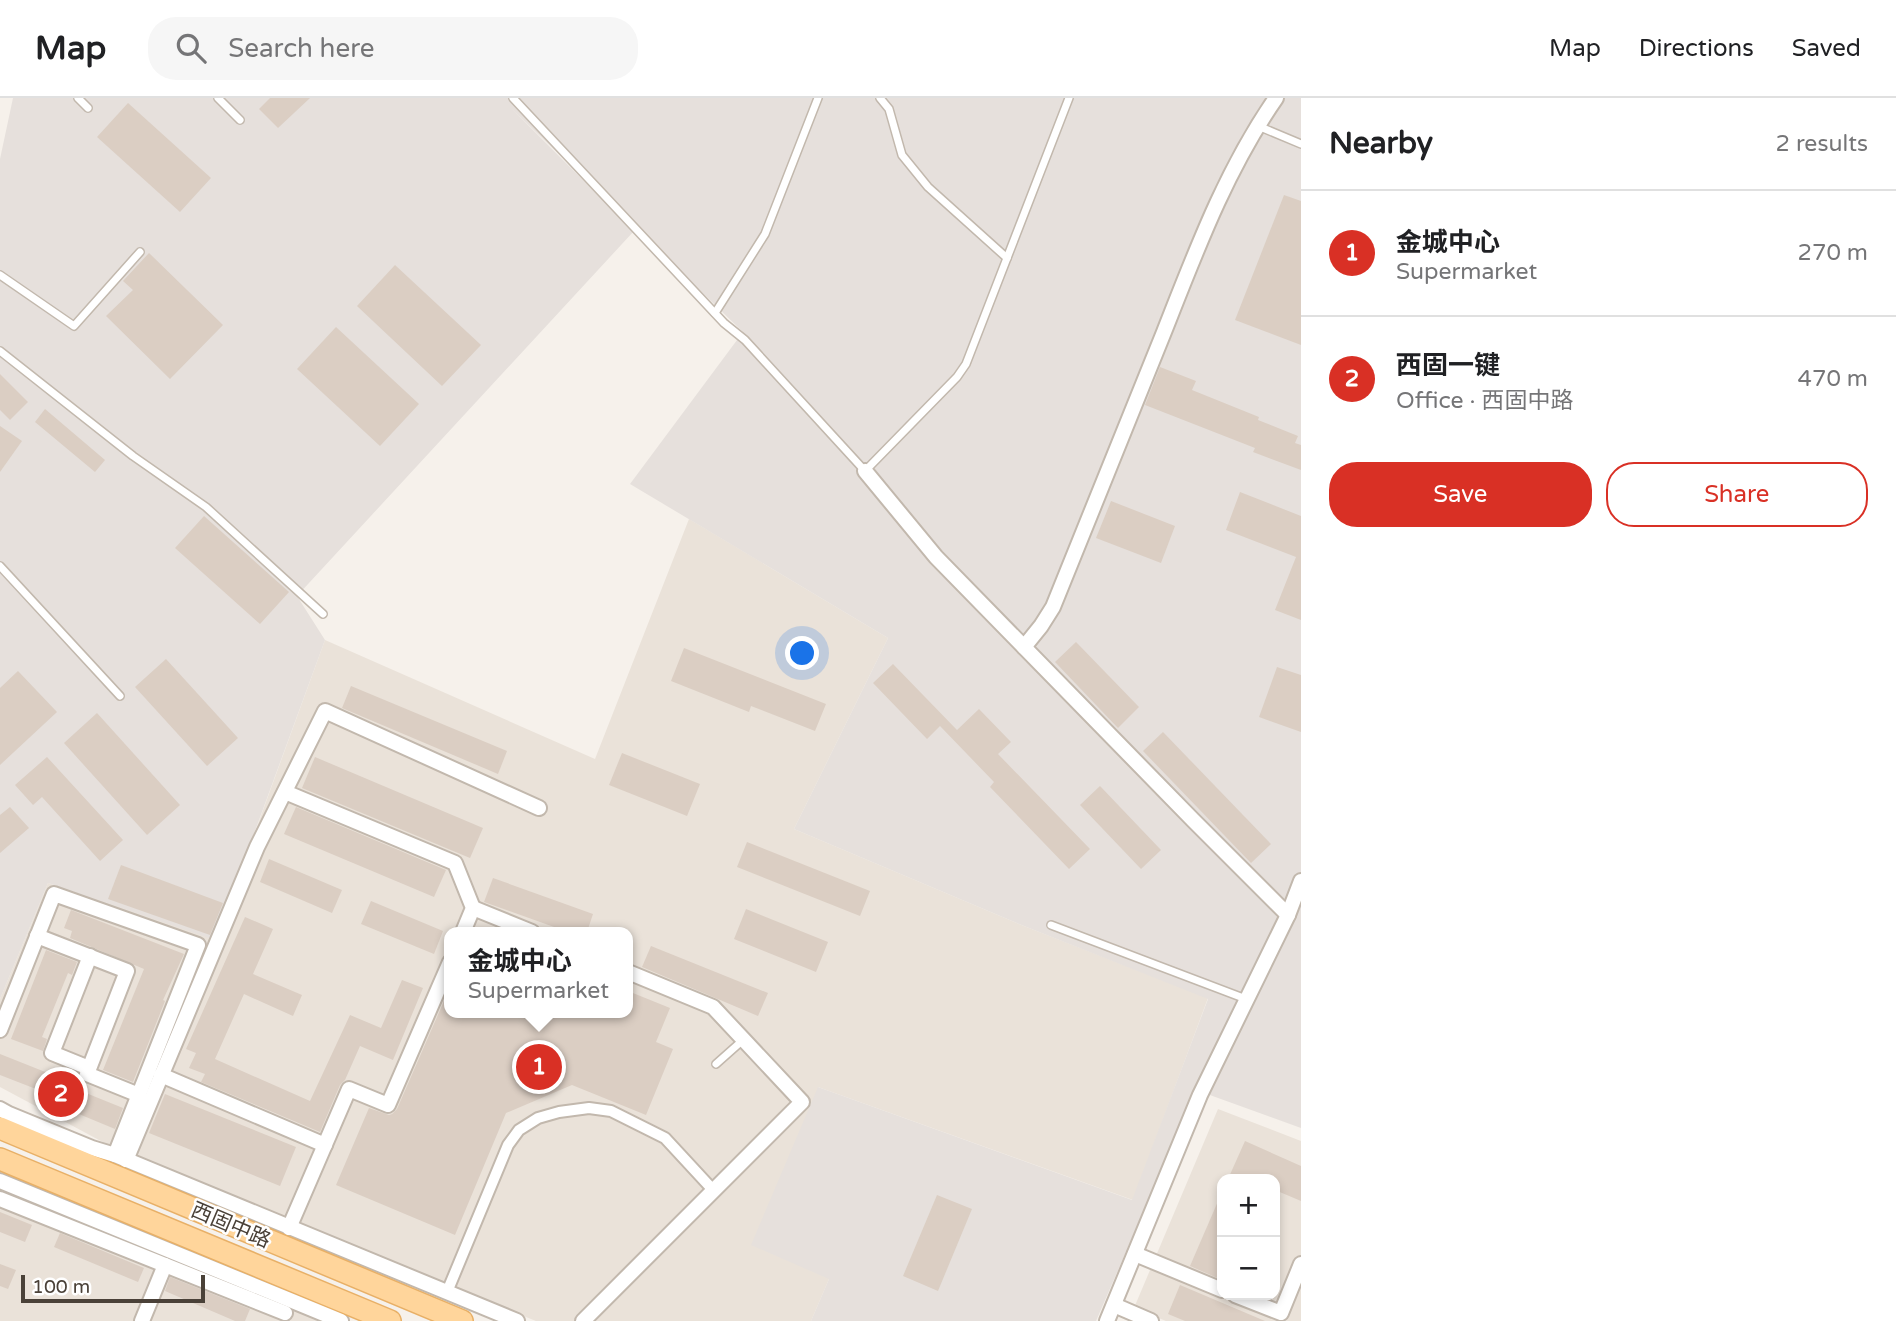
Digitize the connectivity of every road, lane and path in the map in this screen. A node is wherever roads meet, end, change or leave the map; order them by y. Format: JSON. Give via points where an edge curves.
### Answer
{"nodes":[{"id":1,"x":78,"y":98,"type":"edge"},
{"id":2,"x":218,"y":98,"type":"edge"},
{"id":3,"x":513,"y":98,"type":"edge"},
{"id":4,"x":818,"y":98,"type":"edge"},
{"id":5,"x":880,"y":98,"type":"edge"},
{"id":6,"x":1069,"y":98,"type":"edge"},
{"id":7,"x":1276,"y":98,"type":"edge"},
{"id":8,"x":88,"y":108,"type":"dead end"},
{"id":9,"x":240,"y":120,"type":"dead end"},
{"id":10,"x":1257,"y":126,"type":"junction"},
{"id":11,"x":1301,"y":144,"type":"edge"},
{"id":12,"x":140,"y":252,"type":"dead end"},
{"id":13,"x":1007,"y":258,"type":"junction"},
{"id":14,"x":0,"y":275,"type":"edge"},
{"id":15,"x":715,"y":313,"type":"junction"},
{"id":16,"x":0,"y":351,"type":"edge"},
{"id":17,"x":865,"y":471,"type":"junction"},
{"id":18,"x":0,"y":566,"type":"edge"},
{"id":19,"x":323,"y":614,"type":"dead end"},
{"id":20,"x":1024,"y":647,"type":"junction"},
{"id":21,"x":120,"y":696,"type":"dead end"},
{"id":22,"x":285,"y":792,"type":"junction"},
{"id":23,"x":539,"y":808,"type":"dead end"},
{"id":24,"x":1301,"y":881,"type":"edge"},
{"id":25,"x":473,"y":908,"type":"junction"},
{"id":26,"x":1288,"y":915,"type":"junction"},
{"id":27,"x":1051,"y":925,"type":"dead end"},
{"id":28,"x":465,"y":927,"type":"edge"},
{"id":29,"x":520,"y":927,"type":"edge"},
{"id":30,"x":37,"y":936,"type":"junction"},
{"id":31,"x":90,"y":957,"type":"junction"},
{"id":32,"x":633,"y":974,"type":"edge"},
{"id":33,"x":444,"y":976,"type":"edge"},
{"id":34,"x":1247,"y":999,"type":"junction"},
{"id":35,"x":0,"y":1030,"type":"edge"},
{"id":36,"x":744,"y":1040,"type":"junction"},
{"id":37,"x":716,"y":1064,"type":"dead end"},
{"id":38,"x":89,"y":1068,"type":"junction"},
{"id":39,"x":161,"y":1076,"type":"junction"},
{"id":40,"x":139,"y":1095,"type":"junction"},
{"id":41,"x":0,"y":1109,"type":"edge"},
{"id":42,"x":0,"y":1128,"type":"edge"},
{"id":43,"x":325,"y":1144,"type":"junction"},
{"id":44,"x":0,"y":1159,"type":"edge"},
{"id":45,"x":116,"y":1163,"type":"junction"},
{"id":46,"x":0,"y":1181,"type":"edge"},
{"id":47,"x":713,"y":1191,"type":"junction"},
{"id":48,"x":0,"y":1199,"type":"edge"},
{"id":49,"x":98,"y":1200,"type":"junction"},
{"id":50,"x":289,"y":1228,"type":"junction"},
{"id":51,"x":1135,"y":1254,"type":"junction"},
{"id":52,"x":165,"y":1265,"type":"junction"},
{"id":53,"x":1301,"y":1265,"type":"edge"},
{"id":54,"x":1217,"y":1288,"type":"edge"},
{"id":55,"x":447,"y":1292,"type":"junction"},
{"id":56,"x":1295,"y":1297,"type":"edge"},
{"id":57,"x":1248,"y":1300,"type":"edge"},
{"id":58,"x":1114,"y":1305,"type":"junction"},
{"id":59,"x":285,"y":1313,"type":"dead end"},
{"id":60,"x":142,"y":1321,"type":"edge"},
{"id":61,"x":341,"y":1321,"type":"edge"},
{"id":62,"x":390,"y":1321,"type":"edge"},
{"id":63,"x":461,"y":1321,"type":"edge"},
{"id":64,"x":517,"y":1321,"type":"edge"},
{"id":65,"x":583,"y":1321,"type":"edge"},
{"id":66,"x":1107,"y":1321,"type":"edge"},
{"id":67,"x":1152,"y":1321,"type":"edge"}],
"edges":[{"from":1,"to":8,"type":"lane"},
{"from":2,"to":9,"type":"lane"},
{"from":3,"to":15,"type":"lane"},
{"from":4,"to":15,"type":"lane","via":[[765,234]]},
{"from":5,"to":13,"type":"lane","via":[[889,109],[902,155],[928,187]]},
{"from":6,"to":13,"type":"lane"},
{"from":7,"to":10,"type":"street"},
{"from":10,"to":11,"type":"lane"},
{"from":10,"to":20,"type":"street","via":[[1199,245],[1053,607]]},
{"from":12,"to":14,"type":"lane","via":[[74,326]]},
{"from":13,"to":17,"type":"lane","via":[[966,364]]},
{"from":15,"to":17,"type":"lane"},
{"from":16,"to":19,"type":"lane","via":[[206,507]]},
{"from":17,"to":20,"type":"street","via":[[936,557]]},
{"from":18,"to":21,"type":"lane"},
{"from":20,"to":26,"type":"street"},
{"from":22,"to":23,"type":"street","via":[[325,710]]},
{"from":22,"to":25,"type":"street","via":[[455,863]]},
{"from":22,"to":39,"type":"street","via":[[257,847]]},
{"from":24,"to":26,"type":"street"},
{"from":25,"to":28,"type":"street"},
{"from":25,"to":29,"type":"street"},
{"from":26,"to":34,"type":"street"},
{"from":27,"to":34,"type":"lane"},
{"from":30,"to":31,"type":"street"},
{"from":30,"to":35,"type":"street"},
{"from":30,"to":40,"type":"street","via":[[54,894],[198,945]]},
{"from":31,"to":38,"type":"street","via":[[52,1053]]},
{"from":31,"to":38,"type":"street","via":[[127,971]]},
{"from":32,"to":36,"type":"street","via":[[713,1007]]},
{"from":33,"to":43,"type":"street","via":[[388,1105],[349,1088]]},
{"from":34,"to":51,"type":"street","via":[[1200,1095]]},
{"from":36,"to":37,"type":"lane"},
{"from":36,"to":47,"type":"street","via":[[803,1102]]},
{"from":38,"to":40,"type":"street","via":[[87,1074]]},
{"from":39,"to":43,"type":"street"},
{"from":39,"to":45,"type":"street"},
{"from":40,"to":45,"type":"street"},
{"from":41,"to":45,"type":"street"},
{"from":42,"to":45,"type":"main road","name":"西固中路"},
{"from":43,"to":50,"type":"street"},
{"from":44,"to":49,"type":"main road","name":"西固中路"},
{"from":45,"to":49,"type":"main road"},
{"from":45,"to":50,"type":"street"},
{"from":45,"to":63,"type":"main road","name":"西固中路"},
{"from":46,"to":61,"type":"street"},
{"from":47,"to":55,"type":"street","via":[[665,1138],[611,1111],[589,1108],[538,1118],[519,1130],[508,1145]]},
{"from":47,"to":65,"type":"street"},
{"from":48,"to":52,"type":"street"},
{"from":49,"to":62,"type":"main road","name":"西固中路"},
{"from":50,"to":55,"type":"street"},
{"from":51,"to":54,"type":"street"},
{"from":51,"to":58,"type":"street"},
{"from":52,"to":59,"type":"street"},
{"from":52,"to":60,"type":"street"},
{"from":53,"to":56,"type":"street"},
{"from":55,"to":64,"type":"street"},
{"from":56,"to":57,"type":"street","via":[[1281,1313]]},
{"from":58,"to":66,"type":"street"},
{"from":58,"to":67,"type":"street"}]}
